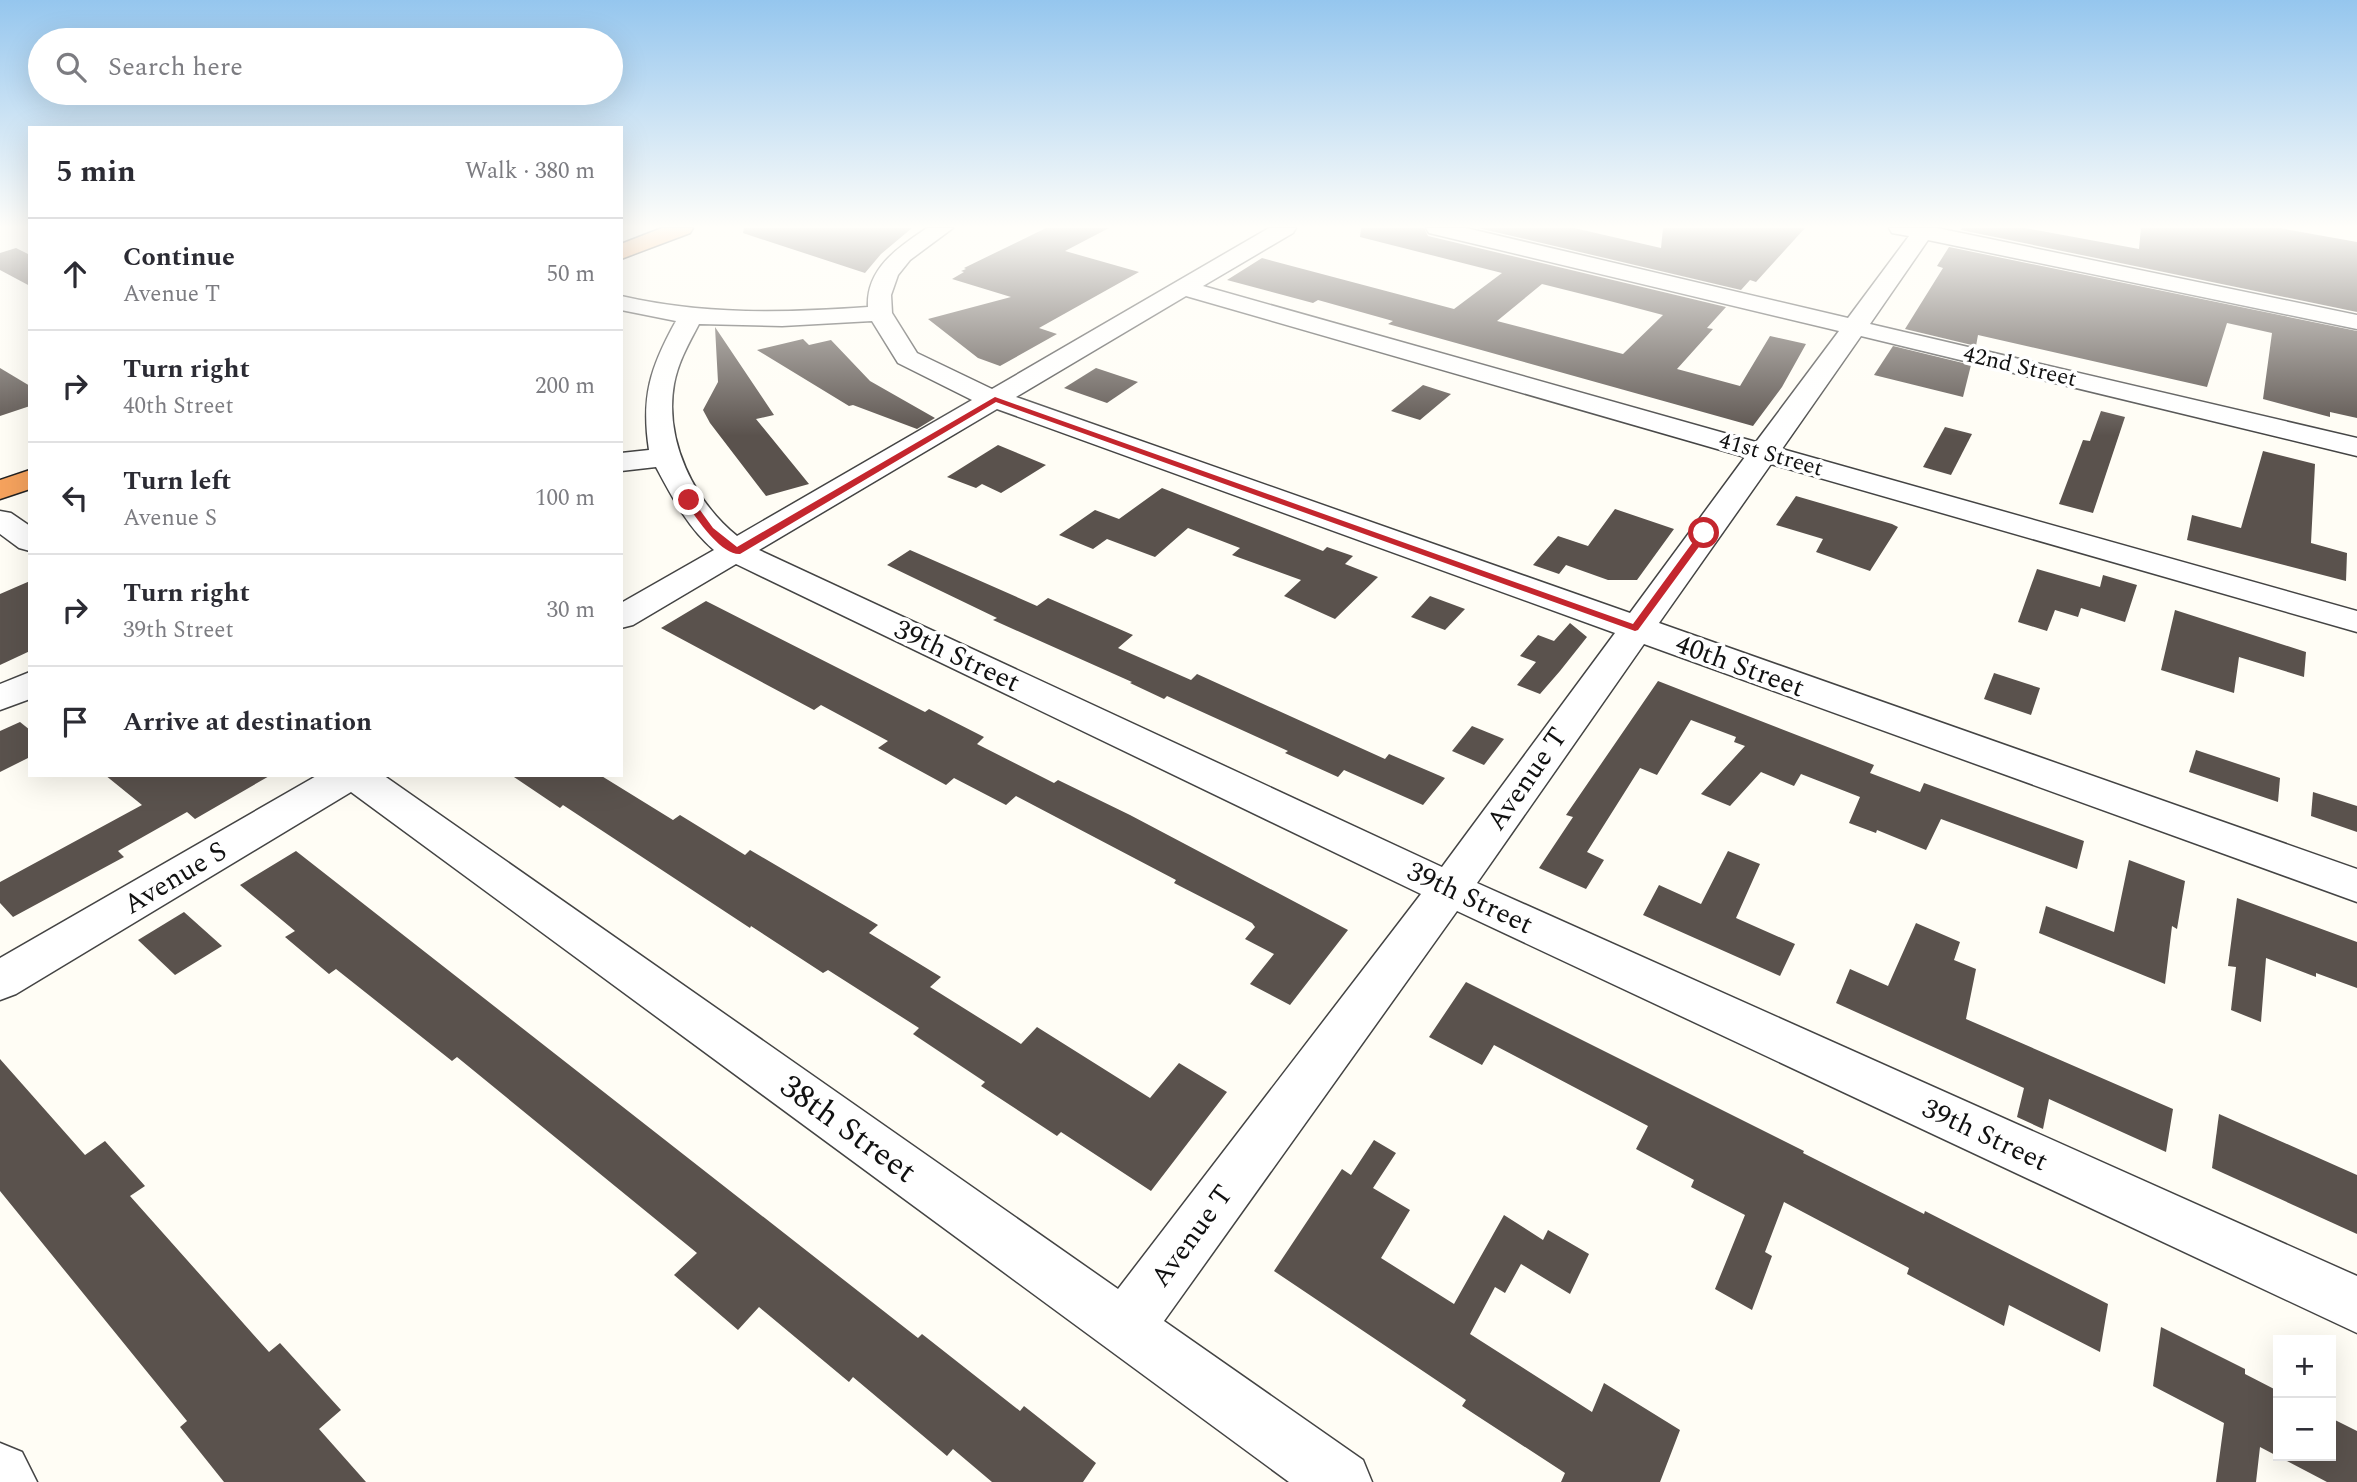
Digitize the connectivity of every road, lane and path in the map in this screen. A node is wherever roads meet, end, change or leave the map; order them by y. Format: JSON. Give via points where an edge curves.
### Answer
{"nodes":[{"id":1,"x":879,"y":297,"type":"edge"},
{"id":2,"x":1169,"y":297,"type":"edge"},
{"id":3,"x":1217,"y":297,"type":"edge"},
{"id":4,"x":1728,"y":297,"type":"edge"},
{"id":5,"x":1873,"y":297,"type":"edge"},
{"id":6,"x":2238,"y":297,"type":"edge"},
{"id":7,"x":623,"y":303,"type":"edge"},
{"id":8,"x":880,"y":313,"type":"junction"},
{"id":9,"x":691,"y":316,"type":"junction"},
{"id":10,"x":2357,"y":322,"type":"edge"},
{"id":11,"x":1854,"y":327,"type":"junction"},
{"id":12,"x":995,"y":399,"type":"junction"},
{"id":13,"x":2357,"y":447,"type":"edge"},
{"id":14,"x":1763,"y":453,"type":"junction"},
{"id":15,"x":665,"y":457,"type":"junction"},
{"id":16,"x":623,"y":462,"type":"edge"},
{"id":17,"x":28,"y":480,"type":"edge"},
{"id":18,"x":0,"y":490,"type":"edge"},
{"id":19,"x":0,"y":520,"type":"edge"},
{"id":20,"x":28,"y":540,"type":"edge"},
{"id":21,"x":737,"y":552,"type":"junction"},
{"id":22,"x":623,"y":617,"type":"edge"},
{"id":23,"x":2357,"y":622,"type":"edge"},
{"id":24,"x":1635,"y":628,"type":"junction"},
{"id":25,"x":28,"y":685,"type":"edge"},
{"id":26,"x":0,"y":698,"type":"edge"},
{"id":27,"x":346,"y":777,"type":"edge"},
{"id":28,"x":358,"y":777,"type":"edge"},
{"id":29,"x":2357,"y":887,"type":"edge"},
{"id":30,"x":1449,"y":889,"type":"junction"},
{"id":31,"x":0,"y":981,"type":"edge"},
{"id":32,"x":2357,"y":1305,"type":"edge"},
{"id":33,"x":1125,"y":1327,"type":"junction"},
{"id":34,"x":0,"y":1474,"type":"edge"},
{"id":35,"x":6,"y":1482,"type":"edge"},
{"id":36,"x":1340,"y":1482,"type":"edge"}],
"edges":[{"from":1,"to":8,"type":"street"},
{"from":2,"to":12,"type":"street"},
{"from":3,"to":14,"type":"street","name":"41st Street"},
{"from":4,"to":11,"type":"street","name":"42nd Street"},
{"from":5,"to":11,"type":"street","name":"Avenue T"},
{"from":6,"to":10,"type":"street"},
{"from":7,"to":9,"type":"street"},
{"from":8,"to":9,"type":"street","via":[[795,319]]},
{"from":8,"to":12,"type":"street","name":"40th Street","via":[[908,358]]},
{"from":9,"to":15,"type":"street","name":"39th Street","via":[[665,363],[658,396]]},
{"from":11,"to":13,"type":"street","name":"42nd Street"},
{"from":11,"to":14,"type":"street","name":"Avenue T"},
{"from":12,"to":21,"type":"street"},
{"from":12,"to":24,"type":"street","name":"40th Street"},
{"from":14,"to":23,"type":"street","name":"41st Street"},
{"from":14,"to":24,"type":"street","name":"Avenue T"},
{"from":15,"to":16,"type":"street"},
{"from":15,"to":21,"type":"street","name":"39th Street","via":[[709,530]]},
{"from":17,"to":18,"type":"highway"},
{"from":19,"to":20,"type":"street"},
{"from":21,"to":22,"type":"street"},
{"from":21,"to":30,"type":"street","name":"39th Street"},
{"from":24,"to":29,"type":"street","name":"40th Street"},
{"from":24,"to":30,"type":"street","name":"Avenue T"},
{"from":25,"to":26,"type":"street"},
{"from":27,"to":31,"type":"street","name":"Avenue S"},
{"from":28,"to":33,"type":"street","name":"38th Street"},
{"from":30,"to":32,"type":"street","name":"39th Street"},
{"from":30,"to":33,"type":"street","name":"Avenue T"},
{"from":33,"to":36,"type":"street","name":"38th Street"},
{"from":34,"to":35,"type":"street"}]}
